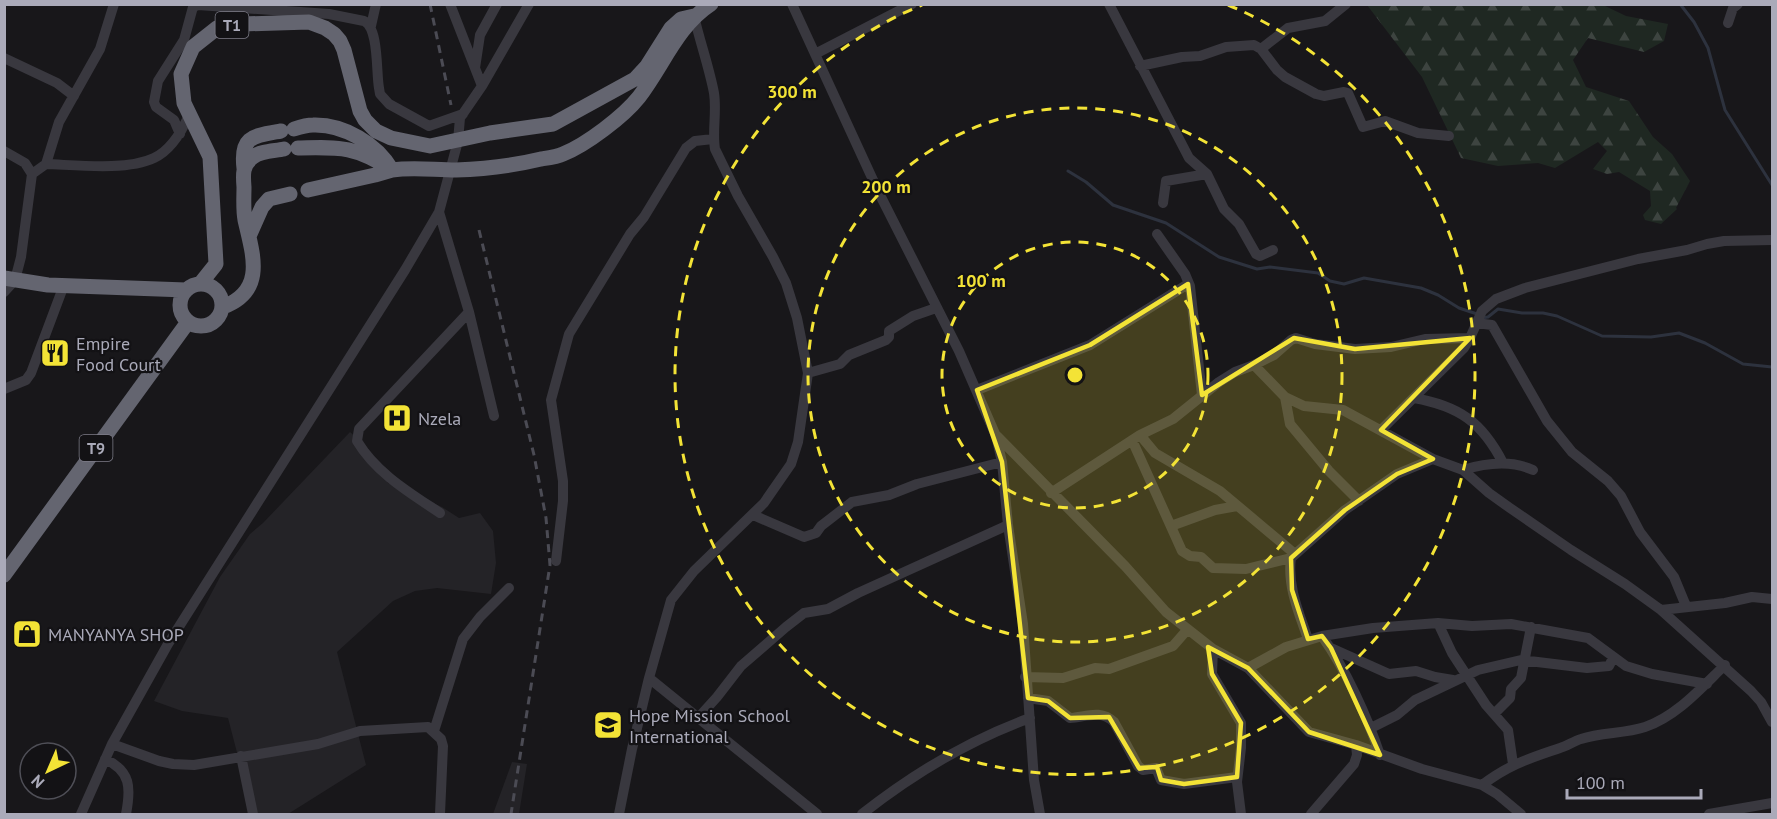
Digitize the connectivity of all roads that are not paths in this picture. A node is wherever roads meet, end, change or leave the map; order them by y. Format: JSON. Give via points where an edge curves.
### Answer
{"nodes":[{"id":1,"x":114,"y":4,"type":"edge"},
{"id":2,"x":376,"y":4,"type":"edge"},
{"id":3,"x":450,"y":4,"type":"edge"},
{"id":4,"x":497,"y":4,"type":"edge"},
{"id":5,"x":529,"y":4,"type":"edge"},
{"id":6,"x":711,"y":4,"type":"edge"},
{"id":7,"x":792,"y":4,"type":"edge"},
{"id":8,"x":912,"y":4,"type":"edge"},
{"id":9,"x":1346,"y":4,"type":"edge"},
{"id":10,"x":1738,"y":4,"type":"edge"},
{"id":11,"x":1109,"y":5,"type":"edge"},
{"id":12,"x":694,"y":16,"type":"junction"},
{"id":13,"x":1728,"y":23,"type":"dead end"},
{"id":14,"x":371,"y":26,"type":"junction"},
{"id":15,"x":1261,"y":49,"type":"junction"},
{"id":16,"x":815,"y":54,"type":"junction"},
{"id":17,"x":4,"y":58,"type":"edge"},
{"id":18,"x":1140,"y":66,"type":"junction"},
{"id":19,"x":475,"y":68,"type":"junction"},
{"id":20,"x":482,"y":86,"type":"junction"},
{"id":21,"x":74,"y":96,"type":"junction"},
{"id":22,"x":463,"y":114,"type":"junction"},
{"id":23,"x":189,"y":115,"type":"junction"},
{"id":24,"x":180,"y":134,"type":"junction"},
{"id":25,"x":1449,"y":136,"type":"dead end"},
{"id":26,"x":713,"y":140,"type":"junction"},
{"id":27,"x":458,"y":141,"type":"junction"},
{"id":28,"x":4,"y":151,"type":"edge"},
{"id":29,"x":46,"y":164,"type":"junction"},
{"id":30,"x":244,"y":168,"type":"junction"},
{"id":31,"x":392,"y":170,"type":"junction"},
{"id":32,"x":450,"y":170,"type":"junction"},
{"id":33,"x":32,"y":174,"type":"junction"},
{"id":34,"x":1207,"y":174,"type":"junction"},
{"id":35,"x":308,"y":190,"type":"dead end"},
{"id":36,"x":290,"y":194,"type":"dead end"},
{"id":37,"x":1163,"y":203,"type":"dead end"},
{"id":38,"x":439,"y":212,"type":"junction"},
{"id":39,"x":250,"y":234,"type":"junction"},
{"id":40,"x":1157,"y":234,"type":"dead end"},
{"id":41,"x":1773,"y":240,"type":"edge"},
{"id":42,"x":1273,"y":250,"type":"dead end"},
{"id":43,"x":10,"y":279,"type":"edge"},
{"id":44,"x":1188,"y":284,"type":"junction"},
{"id":45,"x":64,"y":285,"type":"junction"},
{"id":46,"x":193,"y":287,"type":"junction"},
{"id":47,"x":4,"y":292,"type":"edge"},
{"id":48,"x":223,"y":307,"type":"junction"},
{"id":49,"x":936,"y":308,"type":"junction"},
{"id":50,"x":469,"y":312,"type":"junction"},
{"id":51,"x":188,"y":322,"type":"junction"},
{"id":52,"x":1476,"y":323,"type":"junction"},
{"id":53,"x":1470,"y":338,"type":"junction"},
{"id":54,"x":1254,"y":365,"type":"junction"},
{"id":55,"x":808,"y":373,"type":"junction"},
{"id":56,"x":4,"y":388,"type":"edge"},
{"id":57,"x":977,"y":390,"type":"junction"},
{"id":58,"x":1202,"y":395,"type":"junction"},
{"id":59,"x":1285,"y":397,"type":"junction"},
{"id":60,"x":1414,"y":398,"type":"junction"},
{"id":61,"x":494,"y":416,"type":"dead end"},
{"id":62,"x":1381,"y":430,"type":"junction"},
{"id":63,"x":996,"y":436,"type":"junction"},
{"id":64,"x":1136,"y":437,"type":"junction"},
{"id":65,"x":1433,"y":459,"type":"junction"},
{"id":66,"x":1002,"y":462,"type":"junction"},
{"id":67,"x":1503,"y":463,"type":"junction"},
{"id":68,"x":1463,"y":470,"type":"junction"},
{"id":69,"x":1533,"y":470,"type":"dead end"},
{"id":70,"x":1051,"y":493,"type":"junction"},
{"id":71,"x":1359,"y":501,"type":"junction"},
{"id":72,"x":1237,"y":506,"type":"junction"},
{"id":73,"x":440,"y":513,"type":"dead end"},
{"id":74,"x":753,"y":515,"type":"junction"},
{"id":75,"x":1008,"y":525,"type":"junction"},
{"id":76,"x":1171,"y":526,"type":"junction"},
{"id":77,"x":1293,"y":556,"type":"junction"},
{"id":78,"x":556,"y":561,"type":"dead end"},
{"id":79,"x":4,"y":574,"type":"edge"},
{"id":80,"x":508,"y":588,"type":"dead end"},
{"id":81,"x":1773,"y":599,"type":"edge"},
{"id":82,"x":1686,"y":606,"type":"junction"},
{"id":83,"x":1661,"y":610,"type":"junction"},
{"id":84,"x":1438,"y":623,"type":"junction"},
{"id":85,"x":1531,"y":627,"type":"junction"},
{"id":86,"x":1186,"y":630,"type":"junction"},
{"id":87,"x":1322,"y":636,"type":"junction"},
{"id":88,"x":1308,"y":639,"type":"junction"},
{"id":89,"x":1331,"y":648,"type":"junction"},
{"id":90,"x":1213,"y":649,"type":"junction"},
{"id":91,"x":1613,"y":658,"type":"junction"},
{"id":92,"x":1526,"y":660,"type":"junction"},
{"id":93,"x":1725,"y":665,"type":"junction"},
{"id":94,"x":1248,"y":668,"type":"junction"},
{"id":95,"x":1466,"y":674,"type":"junction"},
{"id":96,"x":1025,"y":677,"type":"junction"},
{"id":97,"x":649,"y":678,"type":"junction"},
{"id":98,"x":1454,"y":680,"type":"junction"},
{"id":99,"x":1707,"y":684,"type":"junction"},
{"id":100,"x":1028,"y":698,"type":"junction"},
{"id":101,"x":1494,"y":714,"type":"junction"},
{"id":102,"x":698,"y":717,"type":"junction"},
{"id":103,"x":1030,"y":718,"type":"junction"},
{"id":104,"x":1773,"y":722,"type":"edge"},
{"id":105,"x":1371,"y":728,"type":"junction"},
{"id":106,"x":434,"y":731,"type":"junction"},
{"id":107,"x":112,"y":744,"type":"junction"},
{"id":108,"x":1356,"y":745,"type":"junction"},
{"id":109,"x":1380,"y":755,"type":"junction"},
{"id":110,"x":241,"y":756,"type":"junction"},
{"id":111,"x":105,"y":759,"type":"junction"},
{"id":112,"x":1513,"y":764,"type":"junction"},
{"id":113,"x":1237,"y":777,"type":"junction"},
{"id":114,"x":1482,"y":785,"type":"junction"},
{"id":115,"x":1773,"y":803,"type":"edge"},
{"id":116,"x":81,"y":814,"type":"edge"},
{"id":117,"x":126,"y":814,"type":"edge"},
{"id":118,"x":254,"y":814,"type":"edge"},
{"id":119,"x":440,"y":814,"type":"edge"},
{"id":120,"x":619,"y":814,"type":"edge"},
{"id":121,"x":817,"y":814,"type":"edge"},
{"id":122,"x":862,"y":814,"type":"edge"},
{"id":123,"x":1040,"y":814,"type":"edge"},
{"id":124,"x":1241,"y":814,"type":"edge"},
{"id":125,"x":1311,"y":814,"type":"edge"},
{"id":126,"x":1521,"y":814,"type":"edge"},
{"id":127,"x":1709,"y":814,"type":"edge"}],
"edges":[{"from":1,"to":21,"type":"street","via":[[104,40]]},
{"from":2,"to":14,"type":"street"},
{"from":3,"to":19,"type":"street"},
{"from":4,"to":19,"type":"street","via":[[480,35]]},
{"from":5,"to":20,"type":"street"},
{"from":6,"to":12,"type":"highway"},
{"from":7,"to":16,"type":"street"},
{"from":8,"to":16,"type":"street"},
{"from":9,"to":15,"type":"street","via":[[1325,21],[1288,28]]},
{"from":10,"to":13,"type":"street"},
{"from":11,"to":18,"type":"street"},
{"from":12,"to":26,"type":"street","via":[[714,94]]},
{"from":12,"to":27,"type":"highway","via":[[681,19],[671,28],[635,78],[553,124]]},
{"from":12,"to":32,"type":"highway","via":[[638,98],[594,137],[564,154],[532,162]]},
{"from":14,"to":22,"type":"street","via":[[380,94],[389,104],[429,126]]},
{"from":14,"to":24,"type":"street","via":[[329,14],[193,7],[184,40],[158,81],[154,102],[174,120]]},
{"from":15,"to":18,"type":"street","via":[[1254,45],[1234,46]]},
{"from":15,"to":25,"type":"street","via":[[1282,75],[1316,94],[1348,93],[1363,127],[1385,121],[1418,133]]},
{"from":16,"to":49,"type":"street"},
{"from":17,"to":21,"type":"street","via":[[57,83]]},
{"from":18,"to":34,"type":"street","via":[[1189,158]]},
{"from":19,"to":20,"type":"street"},
{"from":20,"to":22,"type":"street"},
{"from":21,"to":29,"type":"street","via":[[58,122]]},
{"from":22,"to":27,"type":"street"},
{"from":23,"to":24,"type":"street"},
{"from":23,"to":27,"type":"highway","number":"T1","via":[[183,103],[182,74],[193,47],[217,28],[309,22],[325,28],[340,41],[360,111],[376,131],[430,146]]},
{"from":23,"to":46,"type":"highway","number":"T1","via":[[210,157],[216,264]]},
{"from":24,"to":29,"type":"street","via":[[161,154],[147,160],[98,167]]},
{"from":26,"to":55,"type":"street","via":[[717,157],[786,283]]},
{"from":26,"to":78,"type":"street","via":[[695,141],[686,148],[569,334],[551,400],[563,481]]},
{"from":27,"to":32,"type":"street"},
{"from":28,"to":33,"type":"street","via":[[25,163]]},
{"from":29,"to":33,"type":"street"},
{"from":30,"to":31,"type":"highway","via":[[256,155],[341,147],[372,156]]},
{"from":30,"to":31,"type":"highway","via":[[242,155],[250,140],[312,124],[351,133],[384,156]]},
{"from":30,"to":39,"type":"highway","via":[[245,218]]},
{"from":31,"to":32,"type":"highway"},
{"from":31,"to":35,"type":"highway"},
{"from":32,"to":38,"type":"street"},
{"from":33,"to":43,"type":"street","via":[[21,257]]},
{"from":34,"to":37,"type":"street","via":[[1166,181]]},
{"from":34,"to":42,"type":"street","via":[[1224,209],[1239,224],[1254,252],[1260,256]]},
{"from":36,"to":39,"type":"highway","via":[[269,200]]},
{"from":38,"to":50,"type":"street"},
{"from":38,"to":107,"type":"street","via":[[168,644]]},
{"from":39,"to":48,"type":"highway","via":[[254,264],[251,284],[241,297]]},
{"from":40,"to":44,"type":"street"},
{"from":41,"to":52,"type":"street","via":[[1715,243],[1526,288],[1496,299],[1482,311]]},
{"from":43,"to":45,"type":"highway"},
{"from":43,"to":47,"type":"street"},
{"from":44,"to":57,"type":"street","via":[[1090,345]]},
{"from":44,"to":58,"type":"street"},
{"from":45,"to":46,"type":"highway"},
{"from":45,"to":56,"type":"street","via":[[31,373],[26,380]]},
{"from":46,"to":48,"type":"highway","via":[[210,286],[218,292]]},
{"from":46,"to":51,"type":"highway","via":[[180,299],[180,309]]},
{"from":48,"to":51,"type":"highway","via":[[212,324],[197,327]]},
{"from":49,"to":55,"type":"street","via":[[897,324],[886,340],[849,355],[840,364]]},
{"from":49,"to":57,"type":"street"},
{"from":50,"to":61,"type":"street"},
{"from":50,"to":73,"type":"street","via":[[359,429],[357,441],[397,485]]},
{"from":51,"to":79,"type":"highway","number":"T9"},
{"from":52,"to":53,"type":"street"},
{"from":52,"to":82,"type":"street","via":[[1492,325],[1547,421],[1572,452],[1622,496],[1640,532],[1674,577]]},
{"from":53,"to":54,"type":"street","via":[[1425,339],[1355,349],[1296,338]]},
{"from":53,"to":60,"type":"street"},
{"from":54,"to":58,"type":"street","via":[[1235,372]]},
{"from":54,"to":59,"type":"street"},
{"from":55,"to":74,"type":"street","via":[[791,464]]},
{"from":57,"to":63,"type":"street"},
{"from":58,"to":64,"type":"street","via":[[1173,419]]},
{"from":59,"to":62,"type":"street","via":[[1304,406],[1343,410]]},
{"from":59,"to":71,"type":"street","via":[[1290,424]]},
{"from":60,"to":62,"type":"street"},
{"from":60,"to":67,"type":"street","via":[[1454,409],[1488,438]]},
{"from":62,"to":65,"type":"street"},
{"from":63,"to":66,"type":"street"},
{"from":63,"to":70,"type":"street"},
{"from":64,"to":70,"type":"street"},
{"from":64,"to":72,"type":"street","via":[[1155,453],[1221,491]]},
{"from":64,"to":76,"type":"street"},
{"from":65,"to":68,"type":"street"},
{"from":65,"to":71,"type":"street","via":[[1397,474]]},
{"from":66,"to":74,"type":"street","via":[[852,502],[816,533],[804,537]]},
{"from":66,"to":75,"type":"street"},
{"from":67,"to":68,"type":"street"},
{"from":67,"to":69,"type":"street"},
{"from":68,"to":83,"type":"street","via":[[1562,545]]},
{"from":70,"to":86,"type":"street"},
{"from":71,"to":77,"type":"street"},
{"from":72,"to":76,"type":"street"},
{"from":72,"to":77,"type":"street"},
{"from":74,"to":97,"type":"street","via":[[694,571],[671,600]]},
{"from":75,"to":96,"type":"street","via":[[1023,624]]},
{"from":75,"to":102,"type":"street","via":[[835,606],[804,613],[741,666]]},
{"from":76,"to":77,"type":"street","via":[[1182,551],[1201,557],[1213,568],[1246,569]]},
{"from":77,"to":88,"type":"street","via":[[1292,590]]},
{"from":80,"to":106,"type":"street","via":[[463,639]]},
{"from":81,"to":82,"type":"street","via":[[1752,597]]},
{"from":82,"to":83,"type":"street"},
{"from":83,"to":93,"type":"street"},
{"from":84,"to":85,"type":"street"},
{"from":84,"to":87,"type":"street"},
{"from":84,"to":95,"type":"street"},
{"from":85,"to":91,"type":"street","via":[[1588,638]]},
{"from":85,"to":92,"type":"street"},
{"from":86,"to":90,"type":"street"},
{"from":86,"to":96,"type":"street","via":[[1173,646],[1109,669],[1063,678]]},
{"from":87,"to":88,"type":"street"},
{"from":87,"to":89,"type":"street"},
{"from":88,"to":94,"type":"street"},
{"from":89,"to":98,"type":"street","via":[[1389,674],[1416,671]]},
{"from":89,"to":105,"type":"street"},
{"from":90,"to":94,"type":"street"},
{"from":90,"to":113,"type":"street","via":[[1212,674],[1241,723]]},
{"from":91,"to":92,"type":"street","via":[[1609,666],[1590,668]]},
{"from":91,"to":99,"type":"street","via":[[1652,674]]},
{"from":92,"to":95,"type":"street"},
{"from":92,"to":101,"type":"street","via":[[1510,698]]},
{"from":93,"to":99,"type":"street"},
{"from":93,"to":104,"type":"street","via":[[1761,702]]},
{"from":94,"to":108,"type":"street","via":[[1309,732]]},
{"from":95,"to":98,"type":"street"},
{"from":95,"to":101,"type":"street"},
{"from":96,"to":100,"type":"street"},
{"from":97,"to":102,"type":"street"},
{"from":97,"to":120,"type":"street"},
{"from":98,"to":105,"type":"street"},
{"from":99,"to":112,"type":"street","via":[[1682,706],[1645,727],[1581,739]]},
{"from":100,"to":103,"type":"street"},
{"from":100,"to":113,"type":"street","via":[[1044,700],[1070,718],[1099,714],[1108,717],[1138,766],[1143,770],[1156,768],[1163,781],[1189,784]]},
{"from":101,"to":112,"type":"street","via":[[1510,735]]},
{"from":102,"to":121,"type":"street"},
{"from":103,"to":122,"type":"street","via":[[971,742]]},
{"from":103,"to":123,"type":"street"},
{"from":105,"to":109,"type":"street"},
{"from":106,"to":110,"type":"street","via":[[428,727],[360,731],[318,744]]},
{"from":106,"to":119,"type":"street","via":[[443,746]]},
{"from":107,"to":110,"type":"street","via":[[173,764],[194,765]]},
{"from":107,"to":111,"type":"street"},
{"from":108,"to":109,"type":"street"},
{"from":108,"to":125,"type":"street","via":[[1354,764]]},
{"from":109,"to":114,"type":"street"},
{"from":110,"to":118,"type":"street"},
{"from":111,"to":116,"type":"street"},
{"from":111,"to":117,"type":"street","via":[[125,773]]},
{"from":112,"to":114,"type":"street"},
{"from":113,"to":124,"type":"street"},
{"from":114,"to":126,"type":"street"},
{"from":115,"to":127,"type":"street"}]}
